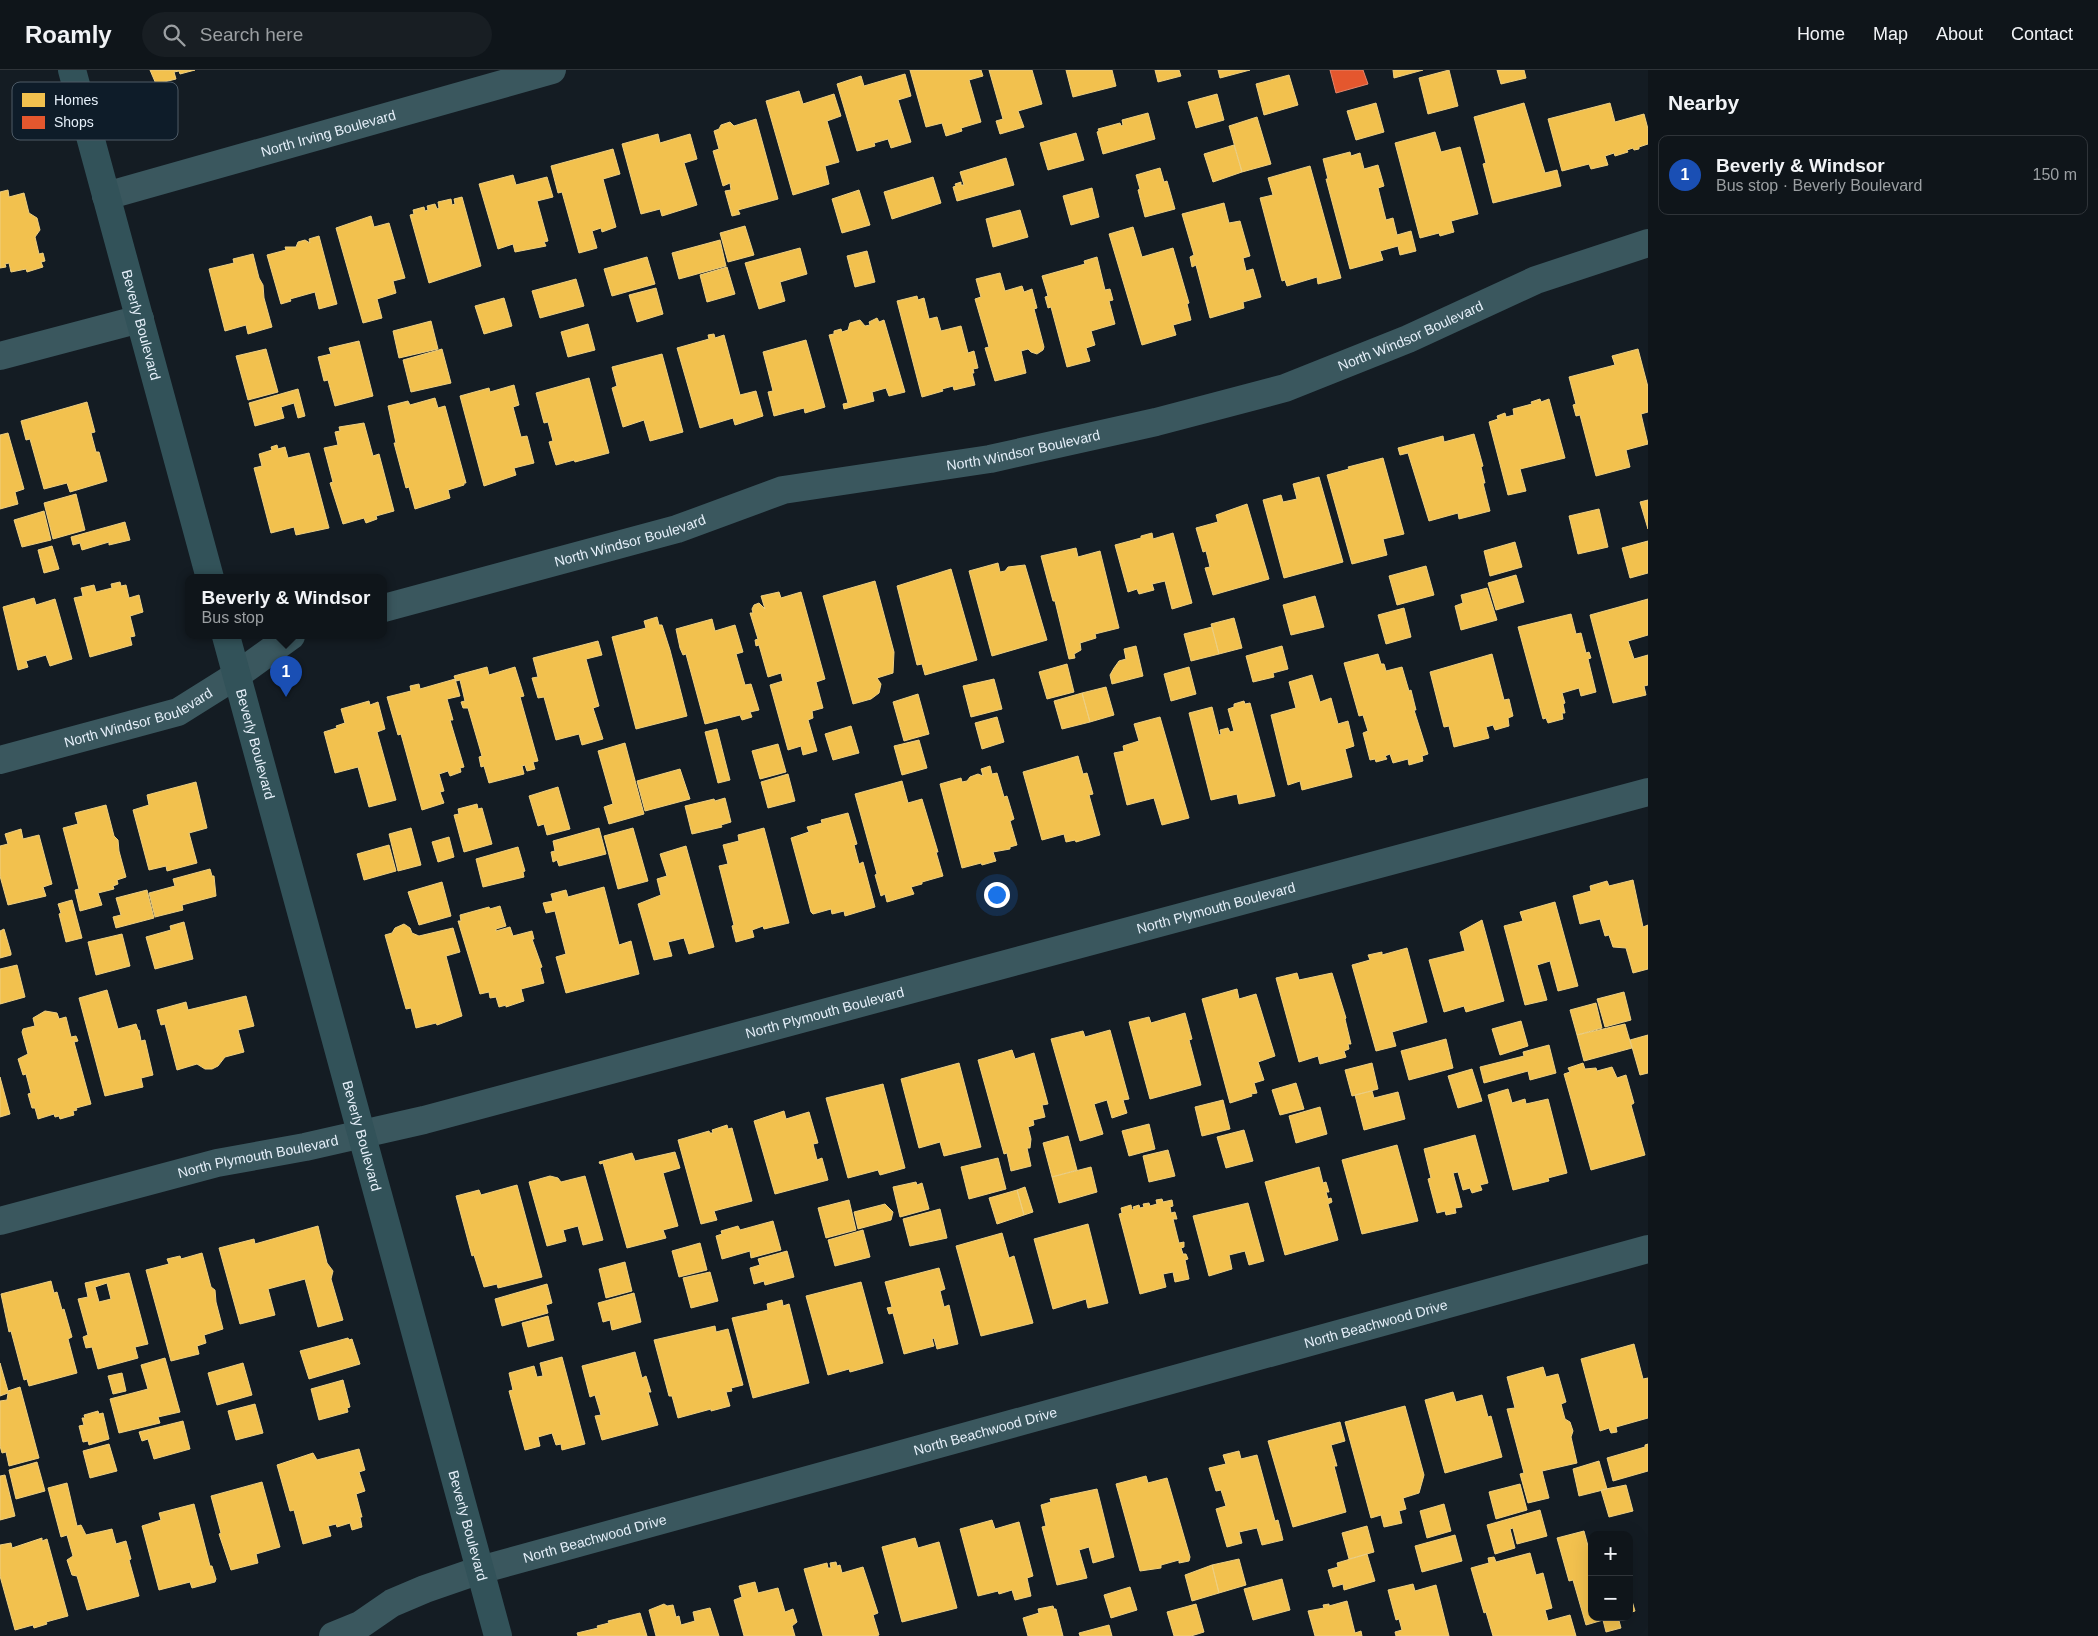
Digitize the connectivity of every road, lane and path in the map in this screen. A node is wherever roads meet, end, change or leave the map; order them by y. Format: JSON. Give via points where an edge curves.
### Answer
{"nodes":[{"id":1,"x":552,"y":70,"type":"edge"},
{"id":2,"x":91,"y":140,"type":"edge"},
{"id":3,"x":106,"y":196,"type":"junction"},
{"id":4,"x":1648,"y":243,"type":"edge"},
{"id":5,"x":140,"y":319,"type":"junction"},
{"id":6,"x":0,"y":356,"type":"edge"},
{"id":7,"x":209,"y":574,"type":"edge"},
{"id":8,"x":387,"y":607,"type":"edge"},
{"id":9,"x":227,"y":639,"type":"edge"},
{"id":10,"x":287,"y":639,"type":"edge"},
{"id":11,"x":237,"y":675,"type":"junction"},
{"id":12,"x":0,"y":760,"type":"edge"},
{"id":13,"x":1648,"y":792,"type":"edge"},
{"id":14,"x":362,"y":1134,"type":"junction"},
{"id":15,"x":0,"y":1221,"type":"edge"},
{"id":16,"x":1648,"y":1249,"type":"edge"},
{"id":17,"x":480,"y":1570,"type":"junction"},
{"id":18,"x":333,"y":1636,"type":"edge"},
{"id":19,"x":498,"y":1636,"type":"edge"}],
"edges":[{"from":1,"to":3,"type":"street","name":"North Irving Boulevard"},
{"from":2,"to":3,"type":"main road","name":"Beverly Boulevard"},
{"from":3,"to":5,"type":"main road","name":"Beverly Boulevard"},
{"from":4,"to":8,"type":"street","name":"North Windsor Boulevard","via":[[1536,280],[1408,339],[1285,388],[1156,422],[990,459],[783,490],[677,529]]},
{"from":5,"to":6,"type":"street"},
{"from":5,"to":7,"type":"main road","name":"Beverly Boulevard"},
{"from":9,"to":11,"type":"main road","name":"Beverly Boulevard"},
{"from":10,"to":11,"type":"street","name":"North Windsor Boulevard"},
{"from":11,"to":12,"type":"street","name":"North Windsor Boulevard","via":[[178,712]]},
{"from":11,"to":14,"type":"main road","name":"Beverly Boulevard"},
{"from":13,"to":14,"type":"street","name":"North Plymouth Boulevard"},
{"from":14,"to":15,"type":"street","name":"North Plymouth Boulevard","via":[[216,1162]]},
{"from":14,"to":17,"type":"main road","name":"Beverly Boulevard"},
{"from":16,"to":17,"type":"street","name":"North Beachwood Drive"},
{"from":17,"to":18,"type":"street","name":"North Beachwood Drive","via":[[392,1603],[360,1625]]},
{"from":17,"to":19,"type":"main road","name":"Beverly Boulevard"}]}
